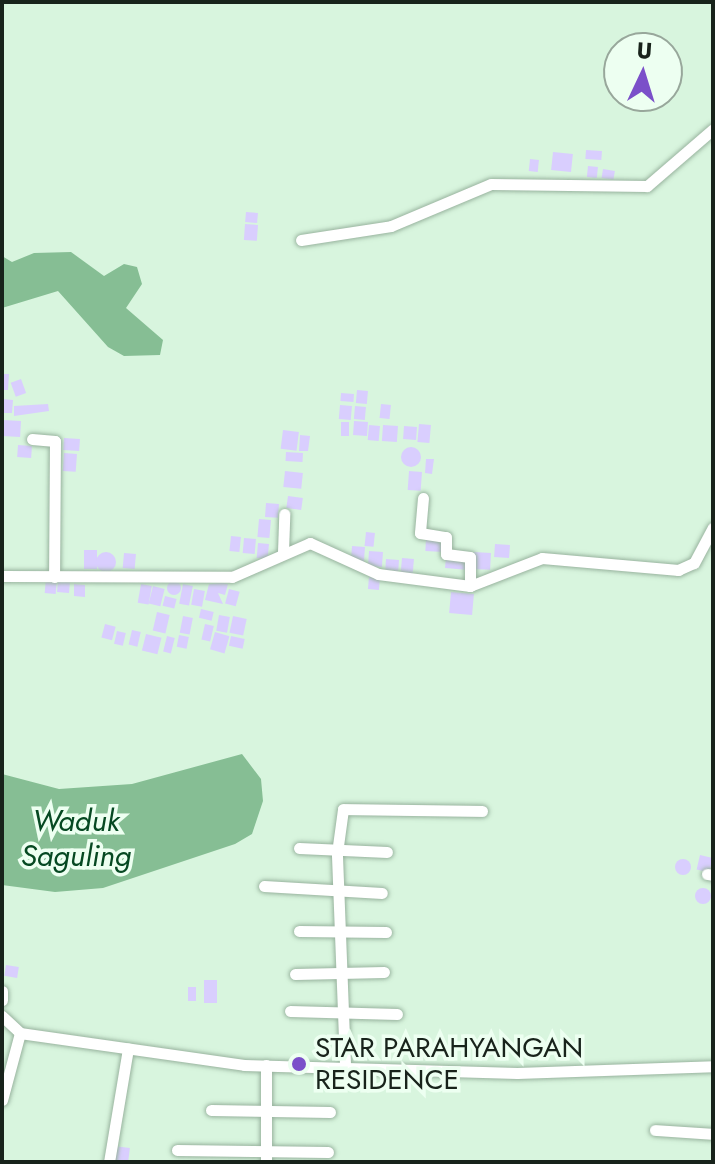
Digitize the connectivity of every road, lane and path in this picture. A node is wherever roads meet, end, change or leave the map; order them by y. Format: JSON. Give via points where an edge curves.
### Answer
{"nodes":[{"id":1,"x":713,"y":129,"type":"edge"},
{"id":2,"x":301,"y":240,"type":"dead end"},
{"id":3,"x":32,"y":439,"type":"dead end"},
{"id":4,"x":423,"y":498,"type":"dead end"},
{"id":5,"x":284,"y":514,"type":"dead end"},
{"id":6,"x":713,"y":528,"type":"edge"},
{"id":7,"x":283,"y":552,"type":"junction"},
{"id":8,"x":2,"y":576,"type":"edge"},
{"id":9,"x":54,"y":577,"type":"junction"},
{"id":10,"x":470,"y":586,"type":"junction"},
{"id":11,"x":482,"y":811,"type":"dead end"},
{"id":12,"x":299,"y":848,"type":"dead end"},
{"id":13,"x":338,"y":849,"type":"junction"},
{"id":14,"x":387,"y":852,"type":"dead end"},
{"id":15,"x":264,"y":886,"type":"dead end"},
{"id":16,"x":339,"y":891,"type":"junction"},
{"id":17,"x":382,"y":893,"type":"dead end"},
{"id":18,"x":299,"y":931,"type":"dead end"},
{"id":19,"x":386,"y":932,"type":"dead end"},
{"id":20,"x":340,"y":933,"type":"junction"},
{"id":21,"x":384,"y":972,"type":"dead end"},
{"id":22,"x":295,"y":974,"type":"dead end"},
{"id":23,"x":341,"y":974,"type":"junction"},
{"id":24,"x":2,"y":991,"type":"edge"},
{"id":25,"x":2,"y":1000,"type":"edge"},
{"id":26,"x":290,"y":1011,"type":"dead end"},
{"id":27,"x":345,"y":1013,"type":"junction"},
{"id":28,"x":397,"y":1014,"type":"dead end"},
{"id":29,"x":2,"y":1016,"type":"edge"},
{"id":30,"x":20,"y":1033,"type":"junction"},
{"id":31,"x":128,"y":1049,"type":"junction"},
{"id":32,"x":345,"y":1064,"type":"junction"},
{"id":33,"x":266,"y":1065,"type":"junction"},
{"id":34,"x":713,"y":1066,"type":"edge"},
{"id":35,"x":2,"y":1100,"type":"edge"},
{"id":36,"x":211,"y":1110,"type":"dead end"},
{"id":37,"x":266,"y":1110,"type":"junction"},
{"id":38,"x":330,"y":1112,"type":"dead end"},
{"id":39,"x":655,"y":1130,"type":"dead end"},
{"id":40,"x":713,"y":1134,"type":"edge"},
{"id":41,"x":177,"y":1150,"type":"dead end"},
{"id":42,"x":328,"y":1152,"type":"dead end"},
{"id":43,"x":266,"y":1157,"type":"edge"},
{"id":44,"x":109,"y":1162,"type":"edge"}],
"edges":[{"from":1,"to":2,"type":"street","via":[[647,186],[491,184],[391,226]]},
{"from":3,"to":9,"type":"street","via":[[55,441]]},
{"from":4,"to":10,"type":"street","via":[[420,533],[446,537],[446,554],[470,557]]},
{"from":5,"to":7,"type":"street"},
{"from":6,"to":10,"type":"street","via":[[694,563],[678,570],[542,558]]},
{"from":7,"to":9,"type":"street","via":[[258,571],[232,577]]},
{"from":7,"to":10,"type":"street","via":[[320,544],[378,574]]},
{"from":8,"to":9,"type":"street"},
{"from":11,"to":13,"type":"street","via":[[343,809]]},
{"from":12,"to":13,"type":"street"},
{"from":13,"to":14,"type":"street"},
{"from":13,"to":16,"type":"street"},
{"from":15,"to":16,"type":"street"},
{"from":16,"to":17,"type":"street"},
{"from":16,"to":20,"type":"street"},
{"from":18,"to":20,"type":"street"},
{"from":19,"to":20,"type":"street"},
{"from":20,"to":23,"type":"street"},
{"from":21,"to":23,"type":"street"},
{"from":22,"to":23,"type":"street"},
{"from":23,"to":27,"type":"street"},
{"from":24,"to":25,"type":"street"},
{"from":26,"to":27,"type":"street"},
{"from":27,"to":28,"type":"street"},
{"from":27,"to":32,"type":"street"},
{"from":29,"to":30,"type":"street"},
{"from":30,"to":31,"type":"street"},
{"from":30,"to":35,"type":"street"},
{"from":31,"to":33,"type":"street"},
{"from":31,"to":44,"type":"street"},
{"from":32,"to":33,"type":"street"},
{"from":32,"to":34,"type":"street","via":[[517,1073]]},
{"from":33,"to":37,"type":"street"},
{"from":36,"to":37,"type":"street"},
{"from":37,"to":38,"type":"street"},
{"from":37,"to":43,"type":"street"},
{"from":39,"to":40,"type":"street"},
{"from":41,"to":43,"type":"street"},
{"from":42,"to":43,"type":"street"}]}
